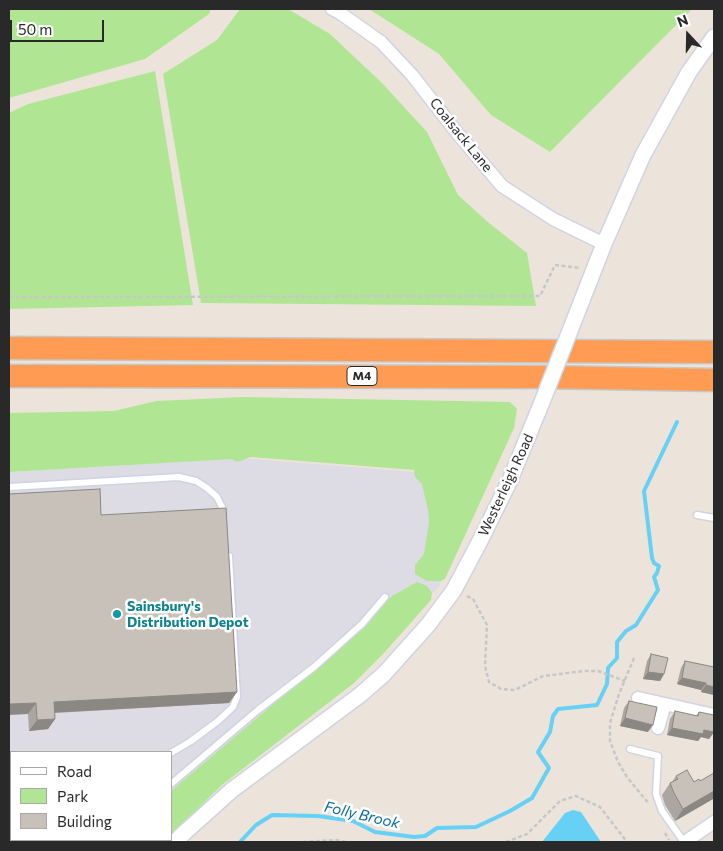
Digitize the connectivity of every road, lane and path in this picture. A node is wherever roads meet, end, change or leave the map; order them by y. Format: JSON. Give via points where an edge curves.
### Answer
{"nodes":[{"id":1,"x":332,"y":9,"type":"edge"},
{"id":2,"x":714,"y":37,"type":"edge"},
{"id":3,"x":604,"y":244,"type":"junction"},
{"id":4,"x":594,"y":270,"type":"junction"},
{"id":5,"x":9,"y":297,"type":"edge"},
{"id":6,"x":9,"y":348,"type":"edge"},
{"id":7,"x":714,"y":352,"type":"edge"},
{"id":8,"x":9,"y":376,"type":"edge"},
{"id":9,"x":714,"y":380,"type":"edge"},
{"id":10,"x":9,"y":487,"type":"edge"},
{"id":11,"x":697,"y":514,"type":"dead end"},
{"id":12,"x":224,"y":518,"type":"edge"},
{"id":13,"x":714,"y":518,"type":"edge"},
{"id":14,"x":228,"y":552,"type":"edge"},
{"id":15,"x":454,"y":590,"type":"junction"},
{"id":16,"x":385,"y":597,"type":"dead end"},
{"id":17,"x":625,"y":681,"type":"dead end"},
{"id":18,"x":620,"y":694,"type":"dead end"},
{"id":19,"x":632,"y":697,"type":"joint"},
{"id":20,"x":664,"y":704,"type":"junction"},
{"id":21,"x":714,"y":715,"type":"edge"},
{"id":22,"x":658,"y":728,"type":"dead end"},
{"id":23,"x":630,"y":749,"type":"dead end"},
{"id":24,"x":172,"y":752,"type":"edge"},
{"id":25,"x":172,"y":783,"type":"edge"},
{"id":26,"x":714,"y":822,"type":"edge"},
{"id":27,"x":175,"y":842,"type":"edge"},
{"id":28,"x":303,"y":842,"type":"edge"},
{"id":29,"x":346,"y":842,"type":"edge"},
{"id":30,"x":506,"y":842,"type":"edge"},
{"id":31,"x":627,"y":842,"type":"edge"},
{"id":32,"x":684,"y":842,"type":"edge"}],
"edges":[{"from":1,"to":3,"type":"street","name":"Coalsack Lane","via":[[381,42],[412,75],[502,186],[553,219]]},
{"from":2,"to":3,"type":"street","name":"Westerleigh Road","via":[[689,72],[643,155]]},
{"from":3,"to":4,"type":"street","name":"Westerleigh Road"},
{"from":4,"to":5,"type":"path","via":[[554,265],[540,296]]},
{"from":4,"to":15,"type":"street","name":"Westerleigh Road","bridge":true,"via":[[510,480]]},
{"from":6,"to":7,"type":"highway","number":"M4"},
{"from":8,"to":9,"type":"highway","number":"M4"},
{"from":10,"to":12,"type":"lane","via":[[179,477],[196,481],[217,497]]},
{"from":11,"to":13,"type":"lane"},
{"from":14,"to":24,"type":"lane","via":[[237,697],[233,707],[218,721]]},
{"from":15,"to":17,"type":"path","via":[[473,599],[487,625],[485,666],[489,682],[515,690],[543,676],[585,671],[600,671]]},
{"from":15,"to":27,"type":"street","name":"Westerleigh Road","via":[[428,625],[378,679],[232,790]]},
{"from":16,"to":25,"type":"lane","via":[[362,624],[314,667]]},
{"from":18,"to":19,"type":"path"},
{"from":19,"to":20,"type":"street"},
{"from":20,"to":21,"type":"street"},
{"from":20,"to":22,"type":"street"},
{"from":23,"to":32,"type":"lane","via":[[658,756],[656,794],[662,810]]},
{"from":26,"to":32,"type":"street"},
{"from":28,"to":29,"type":"path"},
{"from":30,"to":31,"type":"path","via":[[527,834],[560,801],[576,796],[600,807]]}]}
